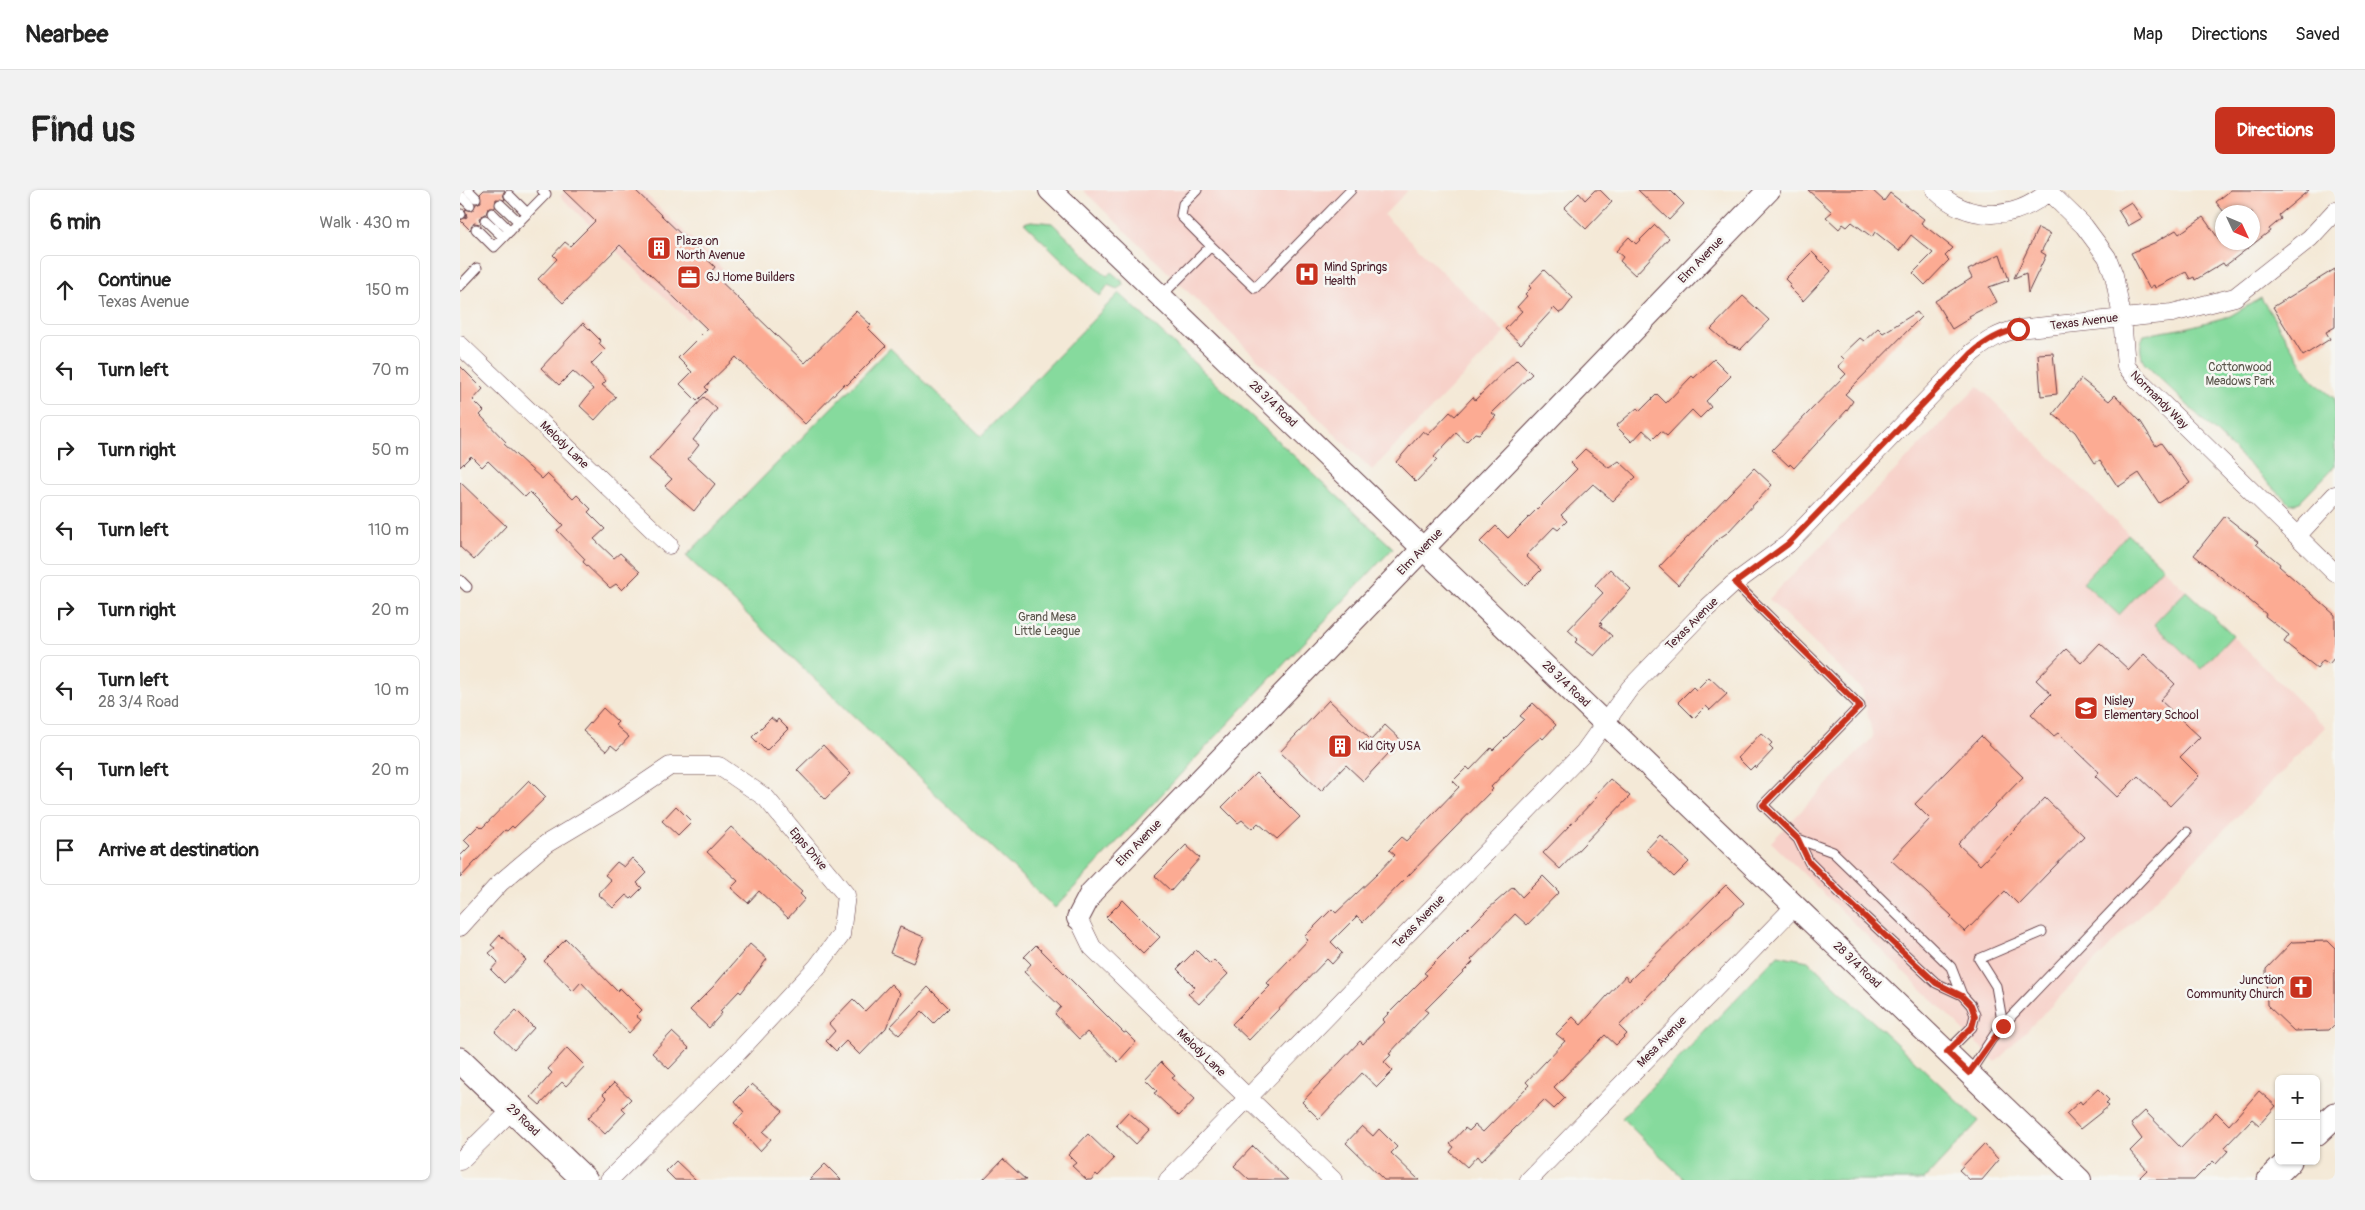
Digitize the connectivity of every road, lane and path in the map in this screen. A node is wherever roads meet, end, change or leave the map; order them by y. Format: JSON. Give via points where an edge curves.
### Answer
{"nodes":[{"id":1,"x":468,"y":190,"type":"edge"},
{"id":2,"x":542,"y":190,"type":"edge"},
{"id":3,"x":1050,"y":190,"type":"edge"},
{"id":4,"x":1197,"y":190,"type":"edge"},
{"id":5,"x":1351,"y":190,"type":"edge"},
{"id":6,"x":1769,"y":190,"type":"edge"},
{"id":7,"x":1935,"y":190,"type":"edge"},
{"id":8,"x":2050,"y":191,"type":"edge"},
{"id":9,"x":460,"y":195,"type":"edge"},
{"id":10,"x":509,"y":195,"type":"dead end"},
{"id":11,"x":500,"y":204,"type":"dead end"},
{"id":12,"x":2335,"y":211,"type":"edge"},
{"id":13,"x":527,"y":213,"type":"junction"},
{"id":14,"x":488,"y":216,"type":"dead end"},
{"id":15,"x":519,"y":222,"type":"junction"},
{"id":16,"x":476,"y":229,"type":"dead end"},
{"id":17,"x":507,"y":234,"type":"junction"},
{"id":18,"x":1211,"y":246,"type":"junction"},
{"id":19,"x":477,"y":268,"type":"dead end"},
{"id":20,"x":460,"y":286,"type":"edge"},
{"id":21,"x":1161,"y":296,"type":"junction"},
{"id":22,"x":2122,"y":317,"type":"junction"},
{"id":23,"x":460,"y":345,"type":"edge"},
{"id":24,"x":2335,"y":495,"type":"edge"},
{"id":25,"x":2296,"y":536,"type":"junction"},
{"id":26,"x":669,"y":545,"type":"dead end"},
{"id":27,"x":1424,"y":548,"type":"junction"},
{"id":28,"x":2335,"y":573,"type":"edge"},
{"id":29,"x":1735,"y":583,"type":"junction"},
{"id":30,"x":1606,"y":723,"type":"junction"},
{"id":31,"x":2187,"y":832,"type":"dead end"},
{"id":32,"x":1798,"y":839,"type":"junction"},
{"id":33,"x":1796,"y":905,"type":"junction"},
{"id":34,"x":1078,"y":918,"type":"joint"},
{"id":35,"x":460,"y":927,"type":"edge"},
{"id":36,"x":2042,"y":932,"type":"dead end"},
{"id":37,"x":1962,"y":996,"type":"junction"},
{"id":38,"x":2003,"y":1026,"type":"junction"},
{"id":39,"x":1947,"y":1052,"type":"junction"},
{"id":40,"x":460,"y":1060,"type":"edge"},
{"id":41,"x":1969,"y":1073,"type":"junction"},
{"id":42,"x":1248,"y":1098,"type":"junction"},
{"id":43,"x":512,"y":1110,"type":"junction"},
{"id":44,"x":2335,"y":1115,"type":"edge"},
{"id":45,"x":2320,"y":1129,"type":"edge"},
{"id":46,"x":460,"y":1161,"type":"edge"},
{"id":47,"x":2285,"y":1165,"type":"edge"},
{"id":48,"x":585,"y":1180,"type":"edge"},
{"id":49,"x":609,"y":1180,"type":"edge"},
{"id":50,"x":1168,"y":1180,"type":"edge"},
{"id":51,"x":1333,"y":1180,"type":"edge"},
{"id":52,"x":1529,"y":1180,"type":"edge"},
{"id":53,"x":2080,"y":1180,"type":"edge"},
{"id":54,"x":2270,"y":1180,"type":"edge"}],
"edges":[{"from":1,"to":9,"type":"lane","via":[[473,201]]},
{"from":2,"to":13,"type":"lane","via":[[546,194]]},
{"from":3,"to":21,"type":"street","name":"28 3/4 Road"},
{"from":4,"to":18,"type":"lane","via":[[1183,204],[1181,216]]},
{"from":5,"to":18,"type":"lane","via":[[1255,288]]},
{"from":6,"to":27,"type":"street","name":"Elm Avenue"},
{"from":7,"to":8,"type":"street","via":[[1957,207],[1989,215],[2017,210]]},
{"from":8,"to":22,"type":"street","name":"Normandy Way","via":[[2107,256]]},
{"from":10,"to":13,"type":"lane"},
{"from":11,"to":15,"type":"lane"},
{"from":12,"to":22,"type":"street","name":"Texas Avenue","via":[[2310,238],[2235,297],[2172,313]]},
{"from":13,"to":15,"type":"lane"},
{"from":14,"to":17,"type":"lane"},
{"from":15,"to":17,"type":"lane"},
{"from":16,"to":17,"type":"lane","via":[[494,247]]},
{"from":18,"to":21,"type":"lane"},
{"from":19,"to":20,"type":"lane"},
{"from":21,"to":27,"type":"street","name":"28 3/4 Road"},
{"from":22,"to":25,"type":"street","name":"Normandy Way","via":[[2126,366]]},
{"from":22,"to":29,"type":"street","name":"Texas Avenue","via":[[2018,329],[1987,340],[1788,544]]},
{"from":23,"to":26,"type":"street","name":"Melody Lane"},
{"from":24,"to":25,"type":"street"},
{"from":25,"to":28,"type":"street","name":"Normandy Way"},
{"from":27,"to":30,"type":"street","name":"28 3/4 Road"},
{"from":27,"to":34,"type":"street","name":"Elm Avenue","via":[[1091,893]]},
{"from":29,"to":30,"type":"street","name":"Texas Avenue","via":[[1630,688]]},
{"from":29,"to":32,"type":"lane","via":[[1860,706],[1763,805]]},
{"from":30,"to":33,"type":"street","name":"28 3/4 Road"},
{"from":30,"to":42,"type":"street","name":"Texas Avenue","via":[[1584,752]]},
{"from":31,"to":38,"type":"lane"},
{"from":32,"to":37,"type":"lane","via":[[1809,862],[1847,900],[1936,983]]},
{"from":32,"to":37,"type":"lane","via":[[1833,852],[1951,967]]},
{"from":33,"to":39,"type":"street","name":"28 3/4 Road"},
{"from":33,"to":52,"type":"street","name":"Mesa Avenue"},
{"from":34,"to":42,"type":"street","name":"Melody Lane","via":[[1092,947]]},
{"from":35,"to":49,"type":"street","name":"Epps Drive","via":[[500,883],[546,844],[670,766],[719,766],[766,798],[846,895],[841,935],[817,967],[738,1052]]},
{"from":36,"to":38,"type":"lane","via":[[1979,959],[1996,986]]},
{"from":37,"to":39,"type":"lane","via":[[1971,1005],[1975,1016],[1972,1027]]},
{"from":38,"to":41,"type":"lane"},
{"from":39,"to":41,"type":"street","name":"28 3/4 Road"},
{"from":40,"to":43,"type":"main road","name":"29 Road"},
{"from":41,"to":53,"type":"street","name":"28 3/4 Road"},
{"from":42,"to":50,"type":"street","name":"Texas Avenue"},
{"from":42,"to":51,"type":"street","name":"Melody Lane"},
{"from":43,"to":46,"type":"street"},
{"from":43,"to":48,"type":"main road","name":"29 Road"},
{"from":44,"to":45,"type":"main road"},
{"from":47,"to":54,"type":"main road"}]}
